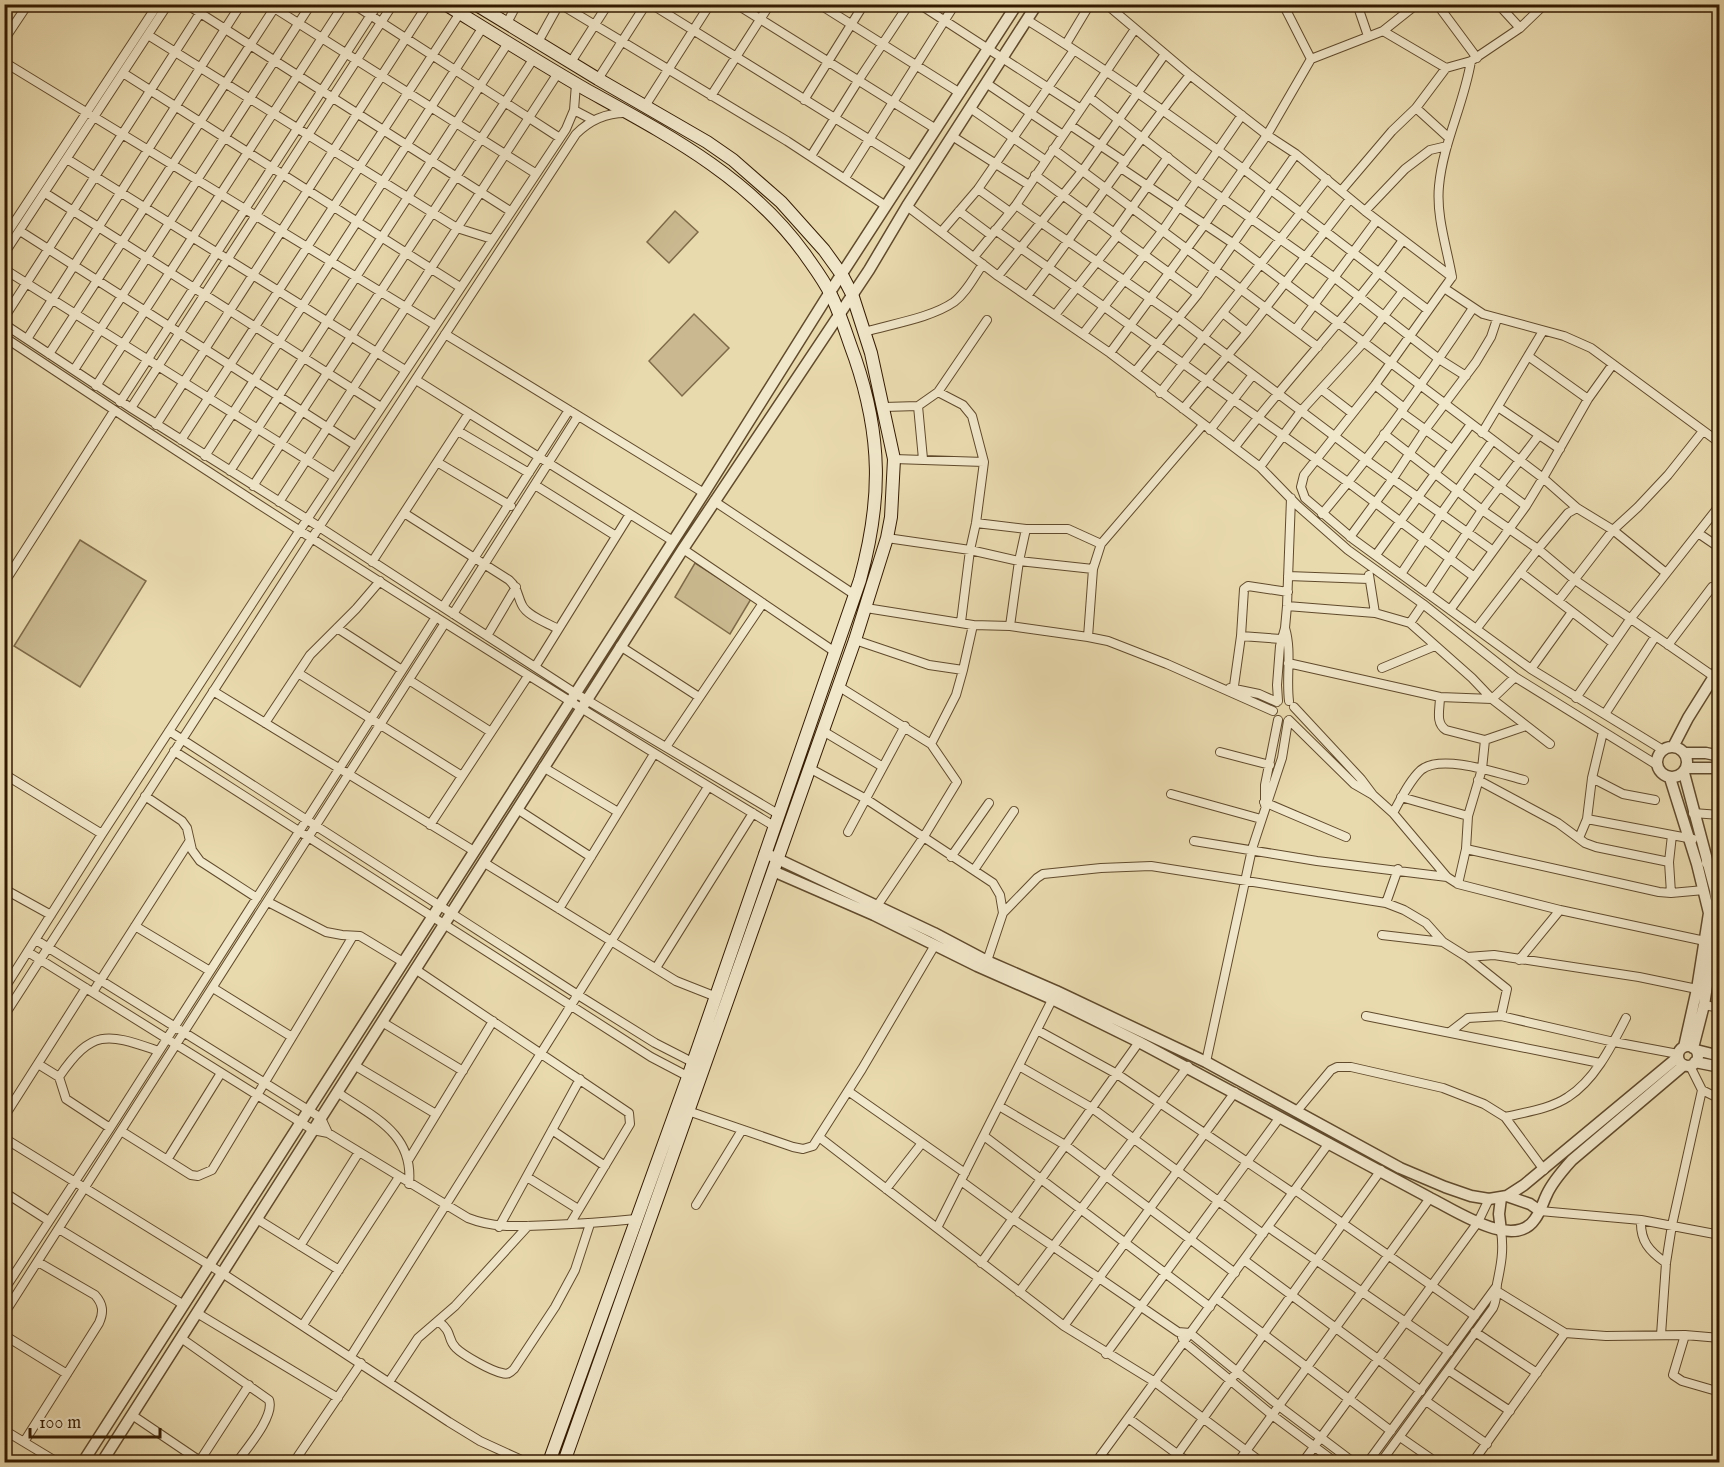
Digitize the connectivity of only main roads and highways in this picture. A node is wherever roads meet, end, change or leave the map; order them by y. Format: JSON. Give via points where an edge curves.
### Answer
{"nodes":[{"id":1,"x":446,"y":4,"type":"edge"},
{"id":2,"x":475,"y":4,"type":"edge"},
{"id":3,"x":698,"y":1065,"type":"junction"},
{"id":4,"x":693,"y":1079,"type":"junction"},
{"id":5,"x":549,"y":1462,"type":"edge"},
{"id":6,"x":564,"y":1462,"type":"edge"}],
"edges":[{"from":1,"to":3,"type":"main road","via":[[693,150],[748,191],[793,238],[830,292],[867,393],[876,455],[870,547],[714,996]]},
{"from":2,"to":3,"type":"main road","via":[[707,142],[758,180],[803,226],[842,275],[852,294],[884,407],[894,459],[886,538],[811,769]]},
{"from":3,"to":4,"type":"main road"},
{"from":4,"to":5,"type":"main road","via":[[636,1219]]},
{"from":4,"to":6,"type":"main road","via":[[688,1110]]}]}
